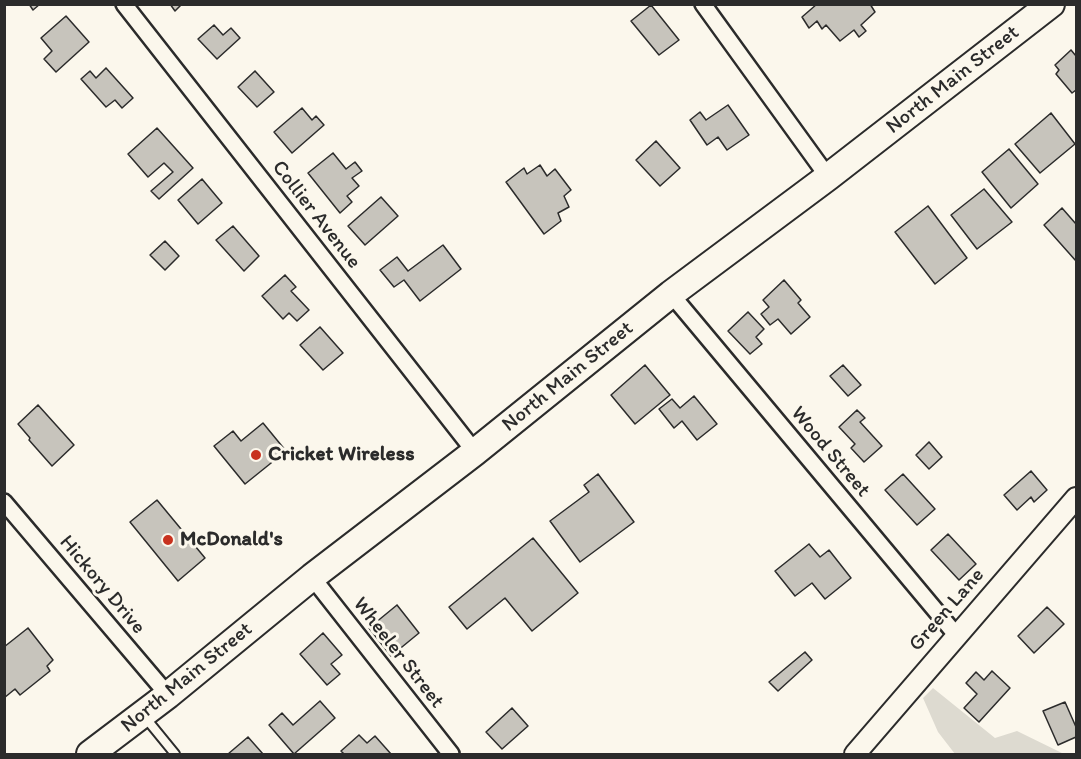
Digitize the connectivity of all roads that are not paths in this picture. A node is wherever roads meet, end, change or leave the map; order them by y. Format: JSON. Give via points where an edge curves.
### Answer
{"nodes":[{"id":1,"x":124,"y":4,"type":"edge"},
{"id":2,"x":703,"y":4,"type":"edge"},
{"id":3,"x":1051,"y":4,"type":"edge"},
{"id":4,"x":828,"y":177,"type":"junction"},
{"id":5,"x":671,"y":294,"type":"junction"},
{"id":6,"x":475,"y":452,"type":"junction"},
{"id":7,"x":1077,"y":498,"type":"edge"},
{"id":8,"x":6,"y":508,"type":"edge"},
{"id":9,"x":312,"y":577,"type":"junction"},
{"id":10,"x":957,"y":636,"type":"junction"},
{"id":11,"x":168,"y":695,"type":"junction"},
{"id":12,"x":143,"y":714,"type":"junction"},
{"id":13,"x":90,"y":754,"type":"edge"},
{"id":14,"x":175,"y":754,"type":"edge"},
{"id":15,"x":451,"y":754,"type":"edge"},
{"id":16,"x":855,"y":754,"type":"edge"}],
"edges":[{"from":1,"to":6,"type":"street","name":"Collier Avenue"},
{"from":2,"to":4,"type":"street"},
{"from":3,"to":4,"type":"highway","name":"North Main Street"},
{"from":4,"to":5,"type":"highway","name":"North Main Street"},
{"from":5,"to":6,"type":"highway","name":"North Main Street"},
{"from":5,"to":10,"type":"street","name":"Wood Street"},
{"from":6,"to":9,"type":"highway","name":"North Main Street"},
{"from":7,"to":10,"type":"street","name":"Green Lane"},
{"from":8,"to":11,"type":"street","name":"Hickory Drive"},
{"from":9,"to":11,"type":"highway","name":"North Main Street"},
{"from":9,"to":15,"type":"street","name":"Wheeler Street"},
{"from":10,"to":16,"type":"street","name":"Green Lane"},
{"from":11,"to":12,"type":"highway","name":"North Main Street"},
{"from":12,"to":13,"type":"highway","name":"North Main Street"},
{"from":12,"to":14,"type":"lane"}]}
